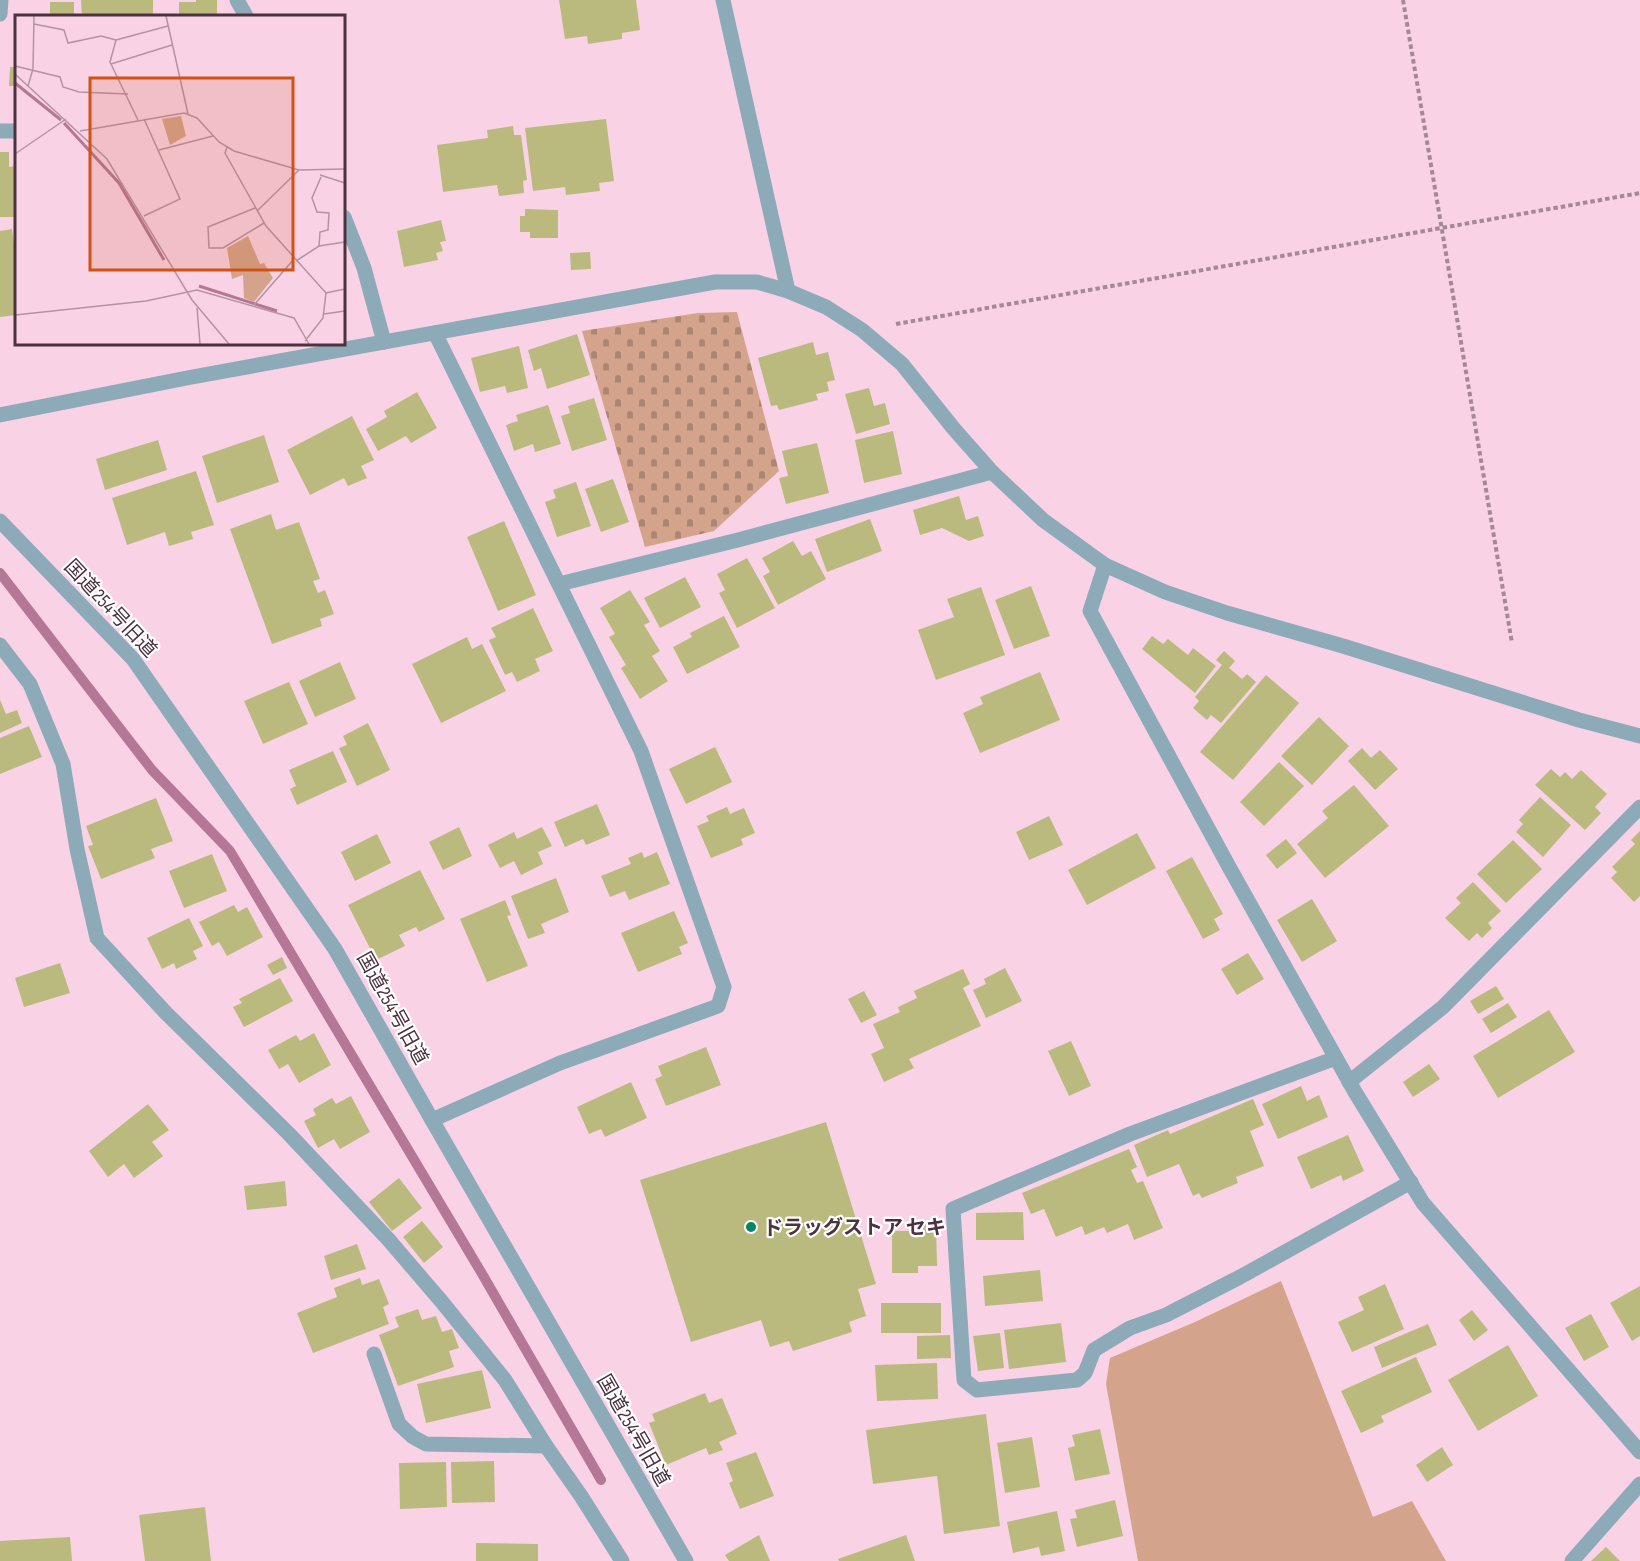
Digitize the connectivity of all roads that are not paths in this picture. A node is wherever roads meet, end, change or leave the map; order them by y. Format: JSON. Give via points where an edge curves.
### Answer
{"nodes":[{"id":1,"x":1,"y":0,"type":"edge"},
{"id":2,"x":237,"y":0,"type":"edge"},
{"id":3,"x":723,"y":0,"type":"edge"},
{"id":4,"x":0,"y":14,"type":"edge"},
{"id":5,"x":245,"y":15,"type":"edge"},
{"id":6,"x":0,"y":130,"type":"edge"},
{"id":7,"x":15,"y":131,"type":"edge"},
{"id":8,"x":345,"y":220,"type":"edge"},
{"id":9,"x":788,"y":291,"type":"junction"},
{"id":10,"x":435,"y":333,"type":"junction"},
{"id":11,"x":384,"y":342,"type":"junction"},
{"id":12,"x":0,"y":415,"type":"edge"},
{"id":13,"x":992,"y":472,"type":"junction"},
{"id":14,"x":0,"y":521,"type":"edge"},
{"id":15,"x":1105,"y":566,"type":"junction"},
{"id":16,"x":559,"y":585,"type":"junction"},
{"id":17,"x":0,"y":645,"type":"edge"},
{"id":18,"x":1640,"y":736,"type":"edge"},
{"id":19,"x":1640,"y":807,"type":"edge"},
{"id":20,"x":1336,"y":1058,"type":"junction"},
{"id":21,"x":1349,"y":1082,"type":"junction"},
{"id":22,"x":432,"y":1120,"type":"junction"},
{"id":23,"x":1411,"y":1182,"type":"junction"},
{"id":24,"x":374,"y":1354,"type":"dead end"},
{"id":25,"x":546,"y":1446,"type":"junction"},
{"id":26,"x":1640,"y":1452,"type":"edge"},
{"id":27,"x":1640,"y":1484,"type":"edge"},
{"id":28,"x":622,"y":1561,"type":"edge"},
{"id":29,"x":686,"y":1561,"type":"edge"},
{"id":30,"x":1572,"y":1561,"type":"edge"}],
"edges":[{"from":1,"to":4,"type":"street"},
{"from":2,"to":5,"type":"street"},
{"from":3,"to":9,"type":"street"},
{"from":6,"to":7,"type":"street"},
{"from":8,"to":11,"type":"street","via":[[364,268]]},
{"from":9,"to":10,"type":"street","via":[[757,282],[715,282]]},
{"from":9,"to":13,"type":"street","via":[[826,307],[862,330],[902,364]]},
{"from":10,"to":11,"type":"street"},
{"from":10,"to":16,"type":"street"},
{"from":11,"to":12,"type":"street"},
{"from":13,"to":15,"type":"street","via":[[1043,520]]},
{"from":13,"to":16,"type":"street"},
{"from":14,"to":22,"type":"street","name":"国道254号旧道","via":[[134,659],[335,949]]},
{"from":15,"to":18,"type":"street","via":[[1227,613]]},
{"from":15,"to":20,"type":"street","via":[[1090,611]]},
{"from":16,"to":22,"type":"street","via":[[641,751],[724,987],[718,1006],[560,1063]]},
{"from":17,"to":25,"type":"street","via":[[30,684],[63,764],[97,938],[388,1239],[505,1380]]},
{"from":19,"to":21,"type":"street","via":[[1443,1007]]},
{"from":20,"to":21,"type":"street"},
{"from":20,"to":23,"type":"street","via":[[1130,1134],[953,1209],[964,1380],[977,1390],[1077,1380],[1085,1373],[1094,1350],[1130,1328],[1167,1315]]},
{"from":21,"to":23,"type":"street"},
{"from":22,"to":29,"type":"street","name":"国道254号旧道"},
{"from":23,"to":26,"type":"street","via":[[1423,1203]]},
{"from":24,"to":25,"type":"street","via":[[399,1424],[426,1444]]},
{"from":25,"to":28,"type":"street"},
{"from":27,"to":30,"type":"street"}]}
